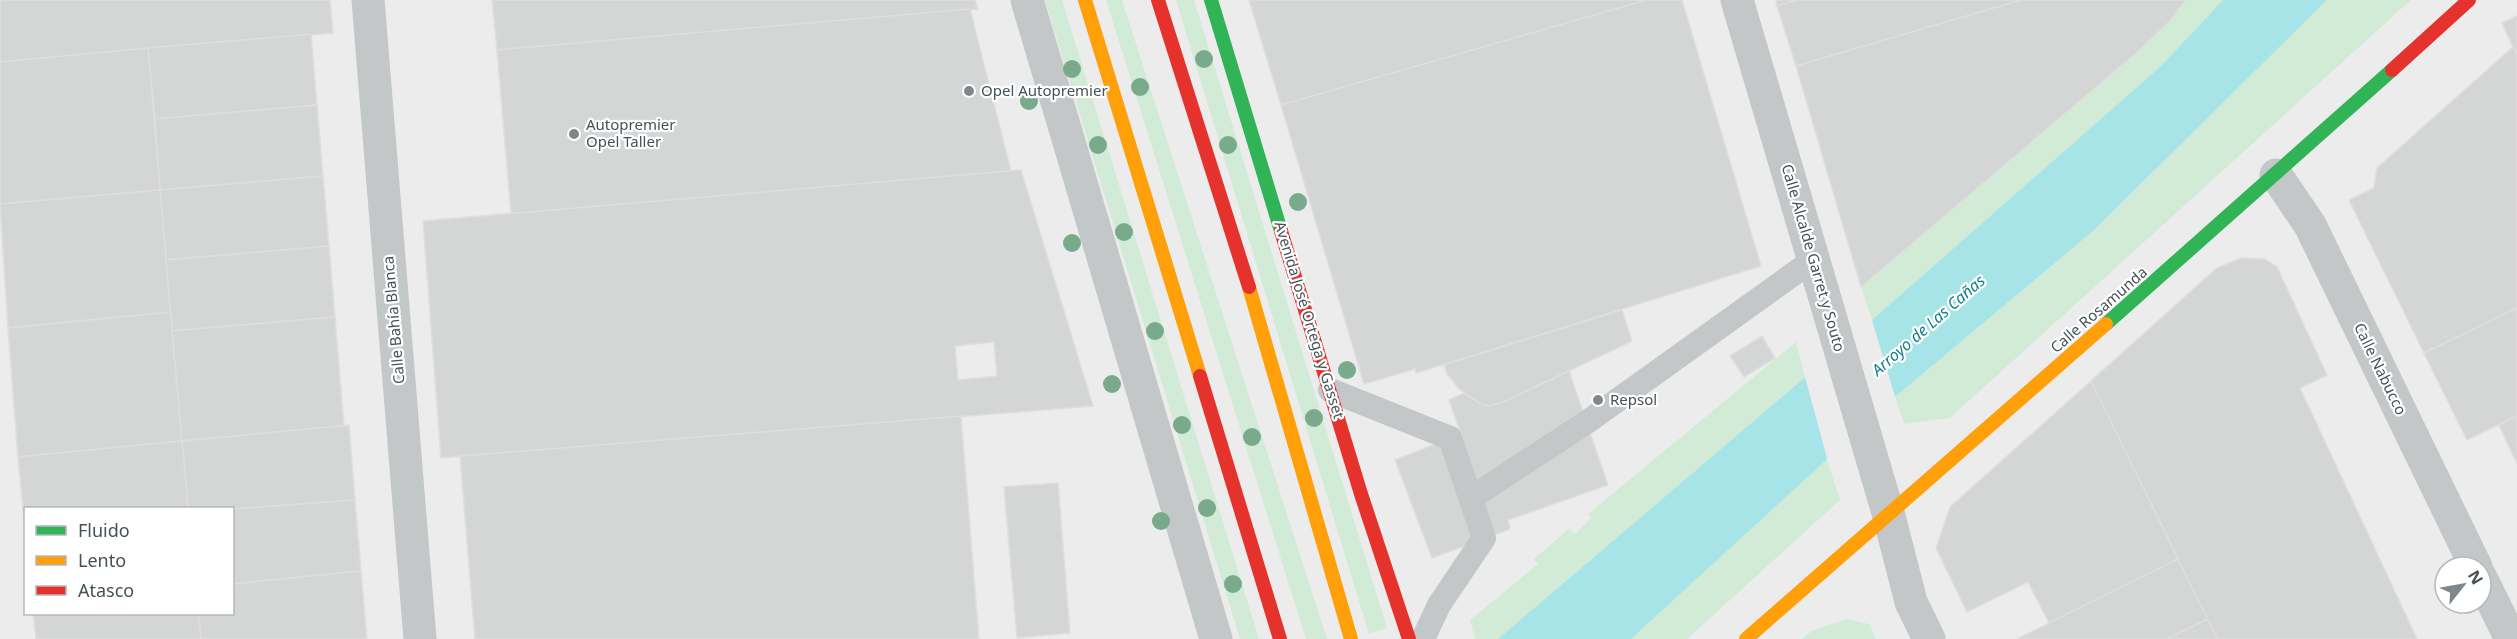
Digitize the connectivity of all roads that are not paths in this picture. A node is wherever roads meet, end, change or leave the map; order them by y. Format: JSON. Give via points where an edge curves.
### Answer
{"nodes":[{"id":1,"x":368,"y":0,"type":"edge"},
{"id":2,"x":1028,"y":0,"type":"edge"},
{"id":3,"x":1085,"y":0,"type":"edge"},
{"id":4,"x":1158,"y":0,"type":"edge"},
{"id":5,"x":1211,"y":0,"type":"edge"},
{"id":6,"x":1737,"y":0,"type":"edge"},
{"id":7,"x":2469,"y":0,"type":"edge"},
{"id":8,"x":2276,"y":175,"type":"junction"},
{"id":9,"x":1813,"y":260,"type":"junction"},
{"id":10,"x":1330,"y":390,"type":"junction"},
{"id":11,"x":1471,"y":498,"type":"junction"},
{"id":12,"x":1889,"y":516,"type":"junction"},
{"id":13,"x":2470,"y":555,"type":"edge"},
{"id":14,"x":2493,"y":602,"type":"edge"},
{"id":15,"x":420,"y":639,"type":"edge"},
{"id":16,"x":1216,"y":639,"type":"edge"},
{"id":17,"x":1280,"y":639,"type":"edge"},
{"id":18,"x":1351,"y":639,"type":"edge"},
{"id":19,"x":1409,"y":639,"type":"edge"},
{"id":20,"x":1423,"y":639,"type":"edge"},
{"id":21,"x":1746,"y":639,"type":"edge"},
{"id":22,"x":1929,"y":639,"type":"edge"},
{"id":23,"x":2511,"y":639,"type":"edge"}],
"edges":[{"from":1,"to":15,"type":"street","name":"Calle Bahía Blanca"},
{"from":2,"to":16,"type":"street"},
{"from":3,"to":17,"type":"main road"},
{"from":4,"to":18,"type":"main road","via":[[1253,302]]},
{"from":5,"to":10,"type":"main road","name":"Avenida José Ortega y Gasset"},
{"from":6,"to":9,"type":"street","name":"Calle Alcalde Garret y Souto"},
{"from":7,"to":8,"type":"main road","name":"Calle Rosamunda"},
{"from":8,"to":12,"type":"main road","name":"Calle Rosamunda"},
{"from":8,"to":13,"type":"street","name":"Calle Nabucco","via":[[2310,225]]},
{"from":9,"to":11,"type":"lane","via":[[1587,422]]},
{"from":9,"to":12,"type":"street","name":"Calle Alcalde Garret y Souto"},
{"from":10,"to":11,"type":"lane","via":[[1450,438]]},
{"from":10,"to":19,"type":"main road","name":"Avenida José Ortega y Gasset"},
{"from":11,"to":20,"type":"lane","via":[[1484,538],[1439,605]]},
{"from":12,"to":21,"type":"main road","name":"Calle Rosamunda"},
{"from":12,"to":22,"type":"street","name":"Calle Alcalde Garret y Souto","via":[[1911,602]]},
{"from":14,"to":23,"type":"street"}]}
